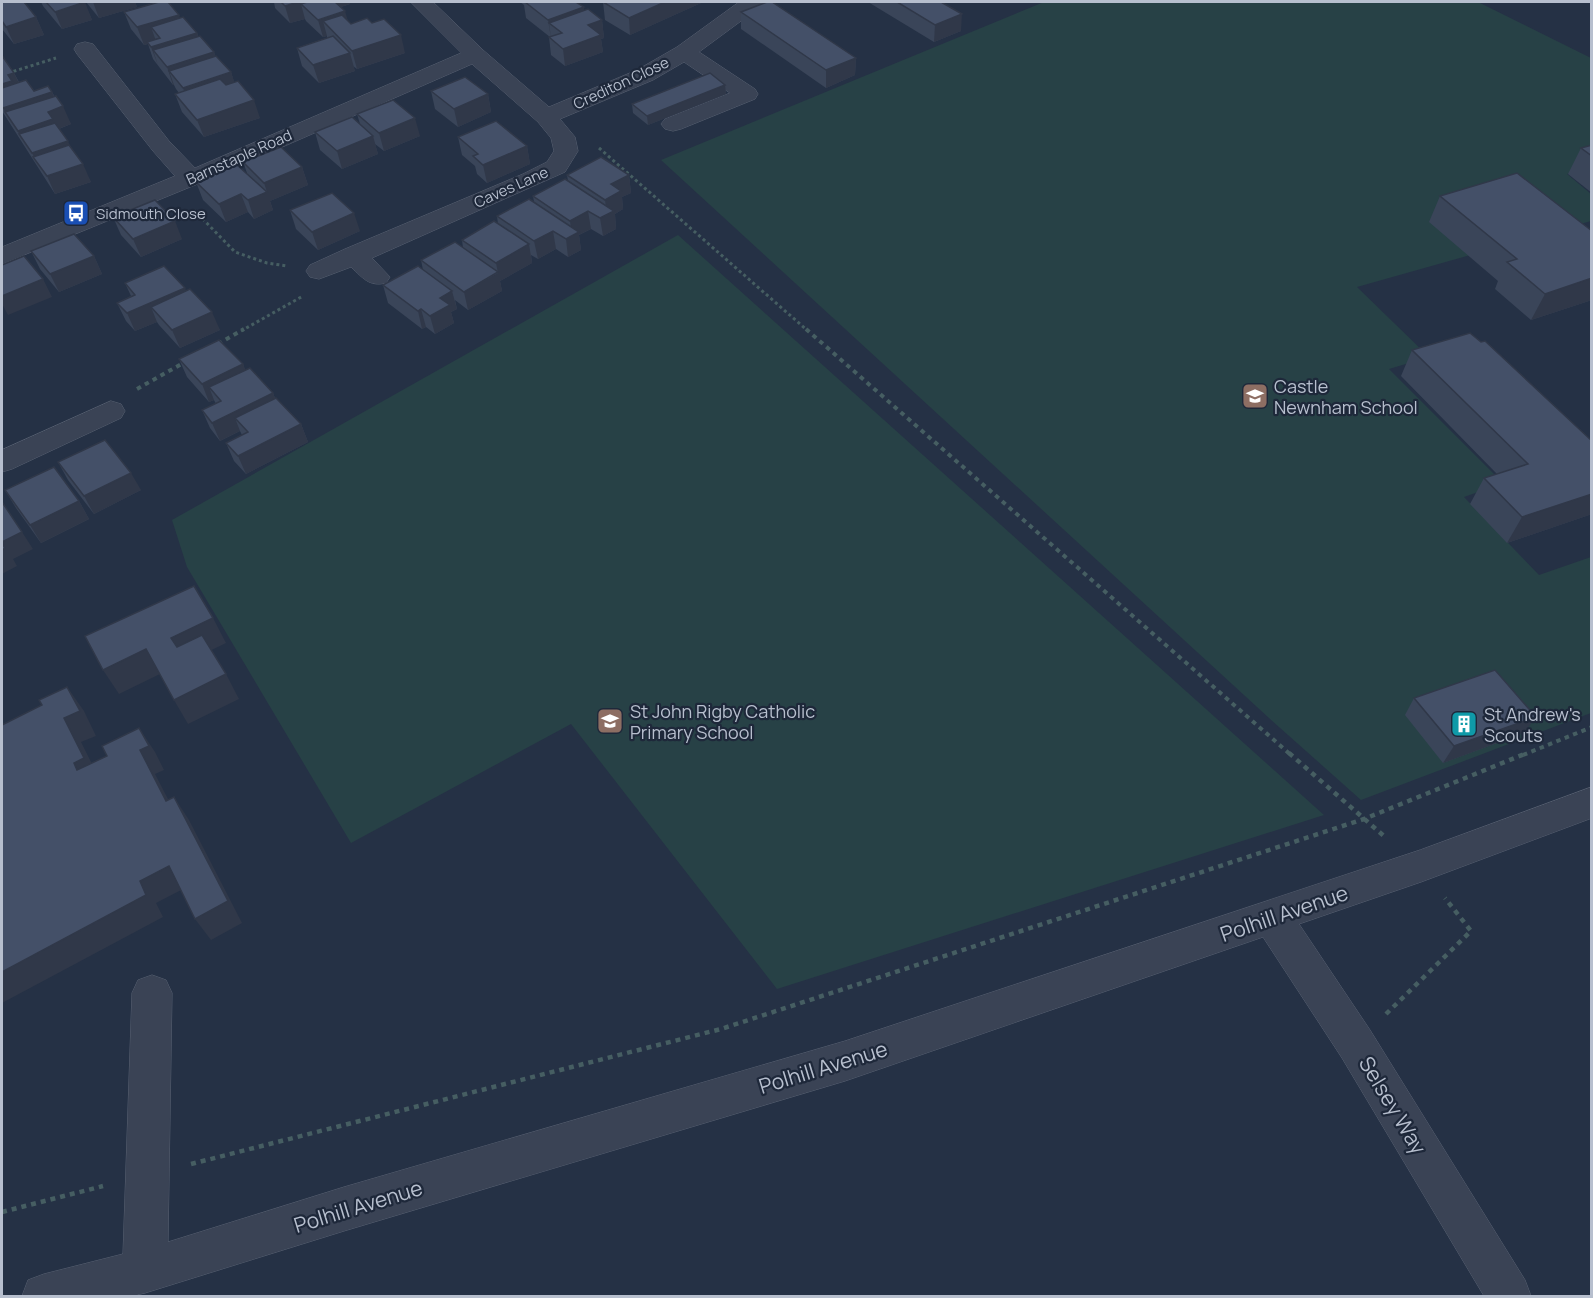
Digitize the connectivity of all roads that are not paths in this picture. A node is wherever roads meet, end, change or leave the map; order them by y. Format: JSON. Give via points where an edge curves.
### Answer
{"nodes":[{"id":1,"x":421,"y":2,"type":"edge"},
{"id":2,"x":738,"y":5,"type":"edge"},
{"id":3,"x":86,"y":49,"type":"road end"},
{"id":4,"x":685,"y":51,"type":"junction"},
{"id":5,"x":475,"y":55,"type":"junction"},
{"id":6,"x":552,"y":115,"type":"junction"},
{"id":7,"x":673,"y":124,"type":"dead end"},
{"id":8,"x":181,"y":182,"type":"junction"},
{"id":9,"x":4,"y":250,"type":"edge"},
{"id":10,"x":354,"y":255,"type":"junction"},
{"id":11,"x":319,"y":271,"type":"road end"},
{"id":12,"x":377,"y":277,"type":"dead end"},
{"id":13,"x":111,"y":411,"type":"road end"},
{"id":14,"x":2,"y":462,"type":"edge"},
{"id":15,"x":1592,"y":802,"type":"edge"},
{"id":16,"x":1272,"y":916,"type":"junction"},
{"id":17,"x":152,"y":993,"type":"dead end"},
{"id":18,"x":145,"y":1271,"type":"junction"},
{"id":19,"x":44,"y":1296,"type":"edge"},
{"id":20,"x":1509,"y":1296,"type":"edge"}],
"edges":[{"from":1,"to":5,"type":"street","name":"Caves Lane"},
{"from":2,"to":4,"type":"street","name":"Crediton Close"},
{"from":3,"to":8,"type":"street","via":[[161,146]]},
{"from":4,"to":6,"type":"street","name":"Crediton Close","via":[[645,75]]},
{"from":4,"to":7,"type":"street","via":[[747,94]]},
{"from":5,"to":6,"type":"street","name":"Caves Lane"},
{"from":5,"to":8,"type":"street","name":"Barnstaple Road"},
{"from":6,"to":10,"type":"street","name":"Caves Lane","via":[[566,151],[556,167]]},
{"from":8,"to":9,"type":"street","name":"Barnstaple Road"},
{"from":10,"to":11,"type":"street","name":"Caves Lane"},
{"from":10,"to":12,"type":"street"},
{"from":13,"to":14,"type":"street"},
{"from":15,"to":16,"type":"street","name":"Polhill Avenue"},
{"from":16,"to":18,"type":"street","name":"Polhill Avenue","via":[[845,1061]]},
{"from":16,"to":20,"type":"street","name":"Selsey Way","via":[[1356,1044]]},
{"from":17,"to":18,"type":"street"},
{"from":18,"to":19,"type":"street","name":"Polhill Avenue"}]}
